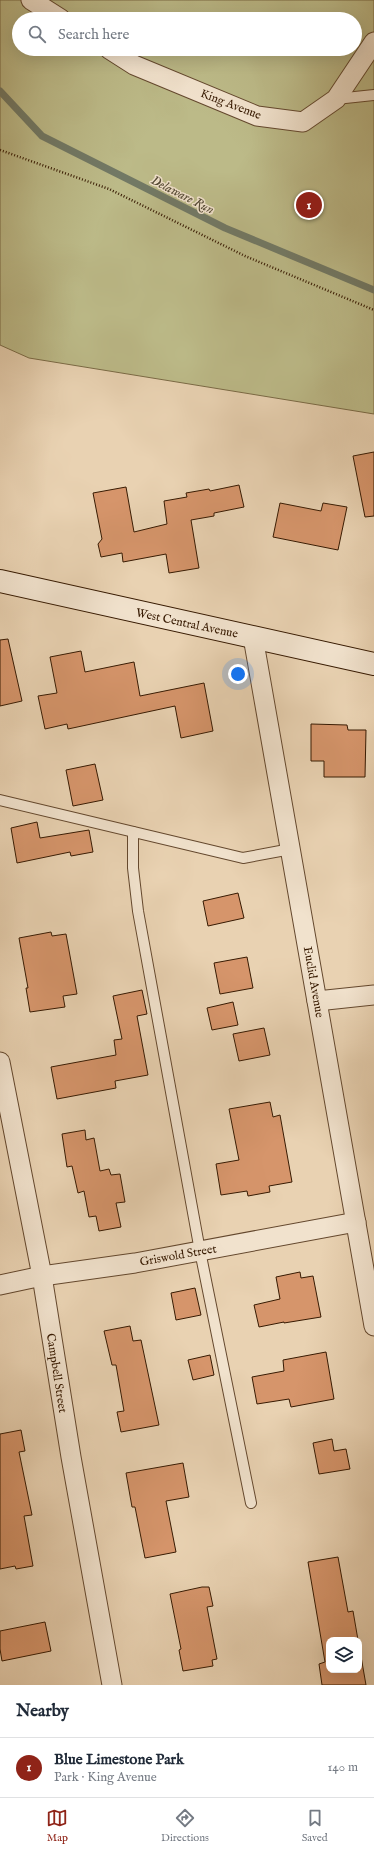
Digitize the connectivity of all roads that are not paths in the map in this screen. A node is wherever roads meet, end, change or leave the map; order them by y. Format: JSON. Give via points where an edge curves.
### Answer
{"nodes":[{"id":1,"x":31,"y":0,"type":"edge"},
{"id":2,"x":50,"y":12,"type":"edge"},
{"id":3,"x":374,"y":42,"type":"edge"},
{"id":4,"x":120,"y":56,"type":"edge"},
{"id":5,"x":374,"y":95,"type":"edge"},
{"id":6,"x":336,"y":99,"type":"junction"},
{"id":7,"x":0,"y":581,"type":"edge"},
{"id":8,"x":253,"y":637,"type":"junction"},
{"id":9,"x":374,"y":664,"type":"edge"},
{"id":10,"x":0,"y":800,"type":"edge"},
{"id":11,"x":133,"y":832,"type":"junction"},
{"id":12,"x":290,"y":849,"type":"junction"},
{"id":13,"x":374,"y":995,"type":"edge"},
{"id":14,"x":317,"y":1001,"type":"junction"},
{"id":15,"x":0,"y":1062,"type":"edge"},
{"id":16,"x":356,"y":1222,"type":"junction"},
{"id":17,"x":200,"y":1251,"type":"junction"},
{"id":18,"x":42,"y":1276,"type":"junction"},
{"id":19,"x":0,"y":1285,"type":"edge"},
{"id":20,"x":374,"y":1326,"type":"edge"},
{"id":21,"x":251,"y":1503,"type":"dead end"},
{"id":22,"x":112,"y":1685,"type":"edge"}],
"edges":[{"from":1,"to":2,"type":"street"},
{"from":3,"to":6,"type":"street","name":"King Avenue"},
{"from":4,"to":6,"type":"street","name":"King Avenue","via":[[134,65],[257,116],[302,122]]},
{"from":5,"to":6,"type":"lane"},
{"from":7,"to":8,"type":"main road","name":"West Central Avenue"},
{"from":8,"to":9,"type":"main road","name":"West Central Avenue"},
{"from":8,"to":12,"type":"street","name":"Euclid Avenue"},
{"from":10,"to":11,"type":"lane"},
{"from":11,"to":12,"type":"lane","via":[[243,858]]},
{"from":11,"to":17,"type":"lane","via":[[133,868],[138,911]]},
{"from":12,"to":14,"type":"street","name":"Euclid Avenue"},
{"from":13,"to":14,"type":"street"},
{"from":14,"to":16,"type":"street","name":"Euclid Avenue"},
{"from":15,"to":18,"type":"street","name":"Campbell Street"},
{"from":16,"to":17,"type":"street","name":"Griswold Street"},
{"from":16,"to":20,"type":"street","name":"Euclid Avenue"},
{"from":17,"to":18,"type":"street","name":"Griswold Street"},
{"from":17,"to":21,"type":"lane"},
{"from":18,"to":19,"type":"street","name":"Griswold Street"},
{"from":18,"to":22,"type":"street","name":"Campbell Street"}]}
